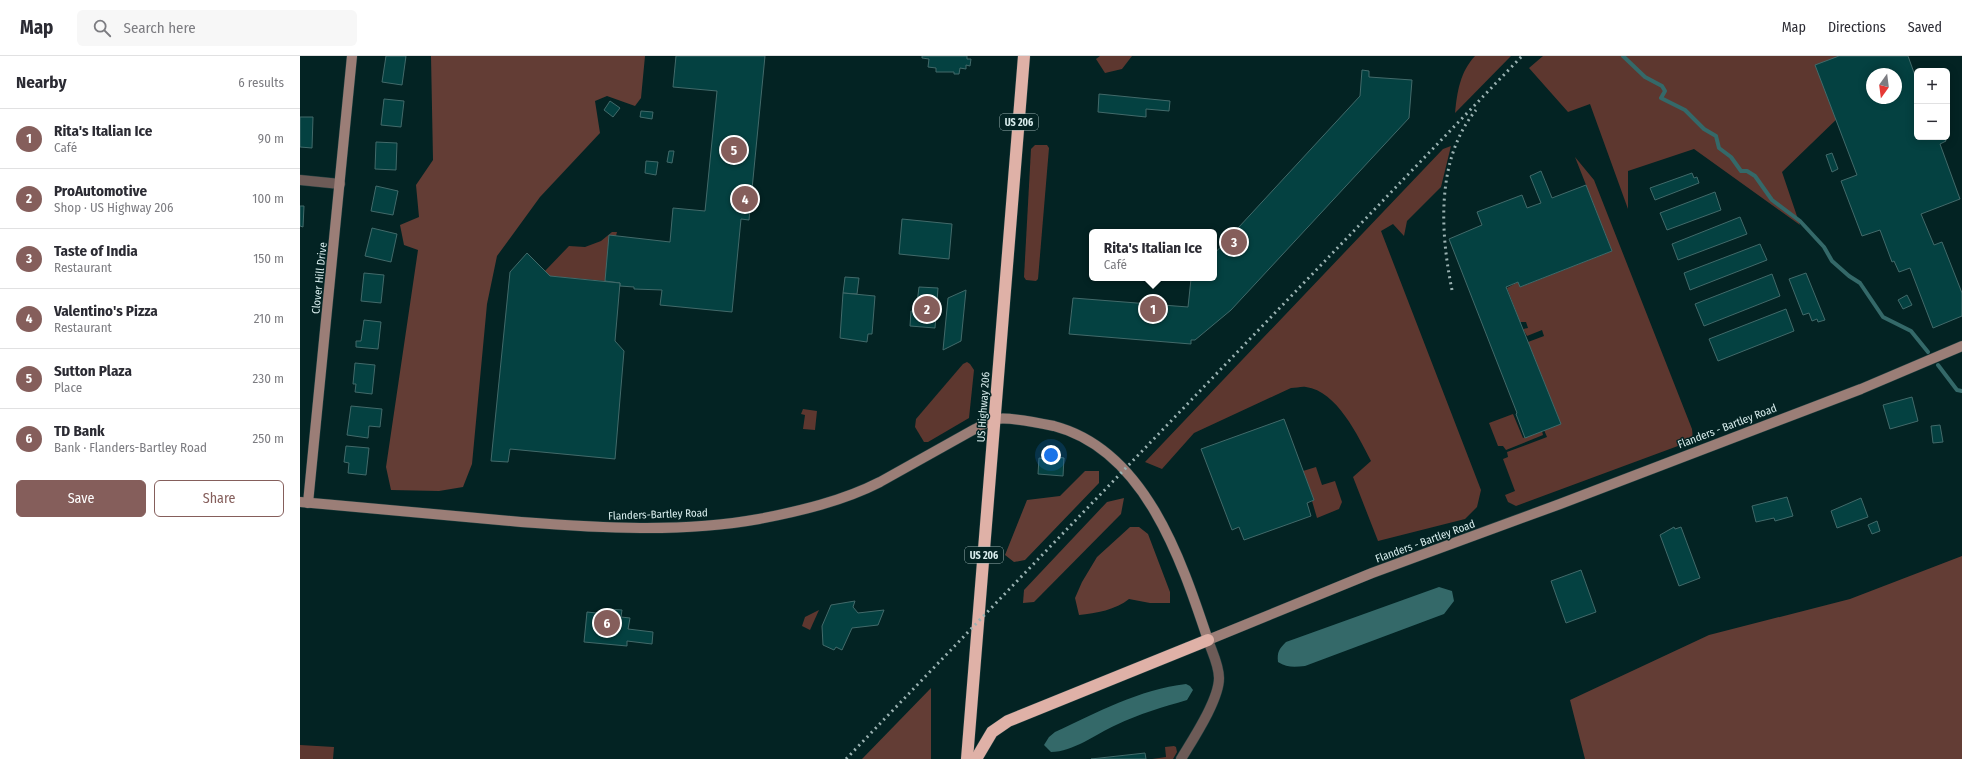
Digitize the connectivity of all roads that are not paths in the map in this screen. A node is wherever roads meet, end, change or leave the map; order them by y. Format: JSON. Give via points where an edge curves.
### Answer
{"nodes":[{"id":1,"x":352,"y":56,"type":"edge"},
{"id":2,"x":1024,"y":56,"type":"edge"},
{"id":3,"x":300,"y":180,"type":"edge"},
{"id":4,"x":340,"y":184,"type":"junction"},
{"id":5,"x":1962,"y":346,"type":"edge"},
{"id":6,"x":995,"y":418,"type":"junction"},
{"id":7,"x":304,"y":502,"type":"edge"},
{"id":8,"x":1208,"y":640,"type":"junction"},
{"id":9,"x":967,"y":759,"type":"edge"},
{"id":10,"x":976,"y":759,"type":"edge"},
{"id":11,"x":1182,"y":759,"type":"edge"}],
"edges":[{"from":1,"to":4,"type":"street","name":"Clover Hill Drive"},
{"from":2,"to":6,"type":"highway","name":"US Highway 206","number":"US 206"},
{"from":3,"to":4,"type":"street"},
{"from":4,"to":7,"type":"street","name":"Clover Hill Drive"},
{"from":5,"to":8,"type":"street","name":"Flanders - Bartley Road","via":[[1861,389],[1372,573]]},
{"from":6,"to":7,"type":"street","name":"Flanders-Bartley Road","via":[[860,491],[798,510],[727,523],[673,527],[595,527]]},
{"from":6,"to":8,"type":"street","via":[[1034,422],[1067,430],[1101,447],[1120,464],[1144,493],[1165,529]]},
{"from":6,"to":9,"type":"highway","name":"US Highway 206","number":"US 206"},
{"from":8,"to":10,"type":"highway","via":[[1008,721],[992,732]]},
{"from":8,"to":11,"type":"street","via":[[1218,672],[1218,688]]}]}
